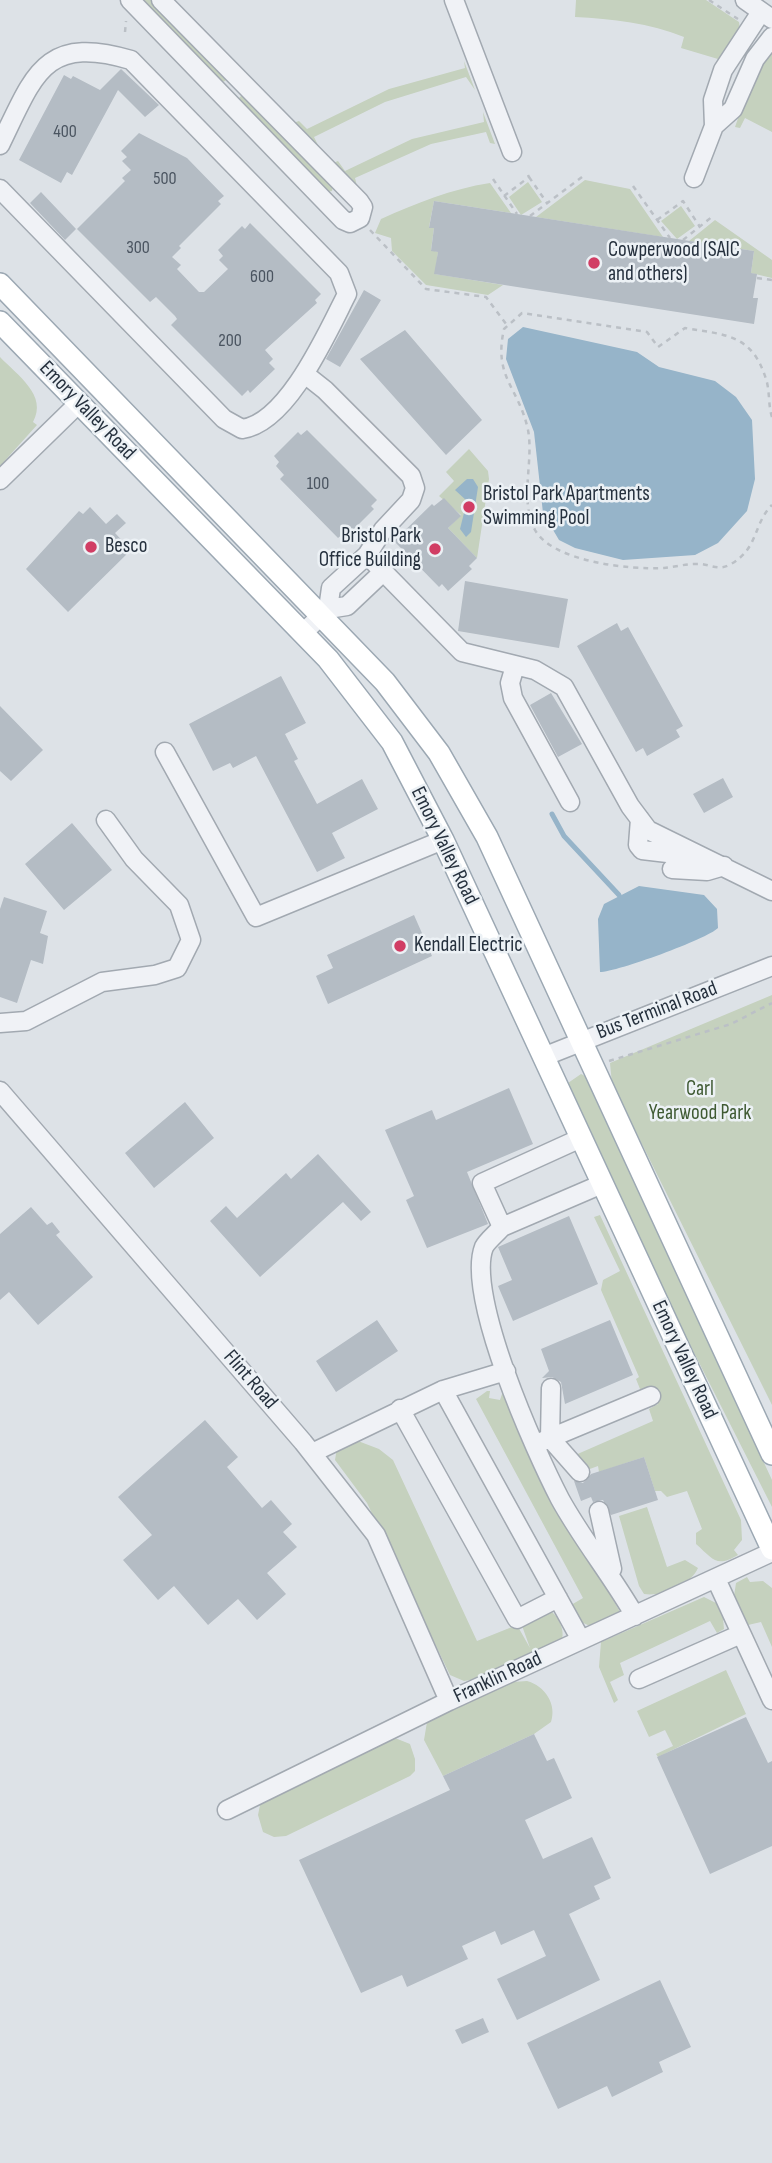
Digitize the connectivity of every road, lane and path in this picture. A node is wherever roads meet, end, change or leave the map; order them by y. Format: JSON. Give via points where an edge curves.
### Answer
{"nodes":[{"id":1,"x":130,"y":0,"type":"edge"},
{"id":2,"x":160,"y":0,"type":"edge"},
{"id":3,"x":454,"y":0,"type":"edge"},
{"id":4,"x":709,"y":0,"type":"edge"},
{"id":5,"x":745,"y":0,"type":"edge"},
{"id":6,"x":767,"y":15,"type":"edge"},
{"id":7,"x":738,"y":19,"type":"dead end"},
{"id":8,"x":772,"y":37,"type":"edge"},
{"id":9,"x":714,"y":126,"type":"junction"},
{"id":10,"x":0,"y":145,"type":"edge"},
{"id":11,"x":512,"y":152,"type":"dead end"},
{"id":12,"x":582,"y":177,"type":"dead end"},
{"id":13,"x":694,"y":178,"type":"dead end"},
{"id":14,"x":493,"y":179,"type":"dead end"},
{"id":15,"x":633,"y":186,"type":"dead end"},
{"id":16,"x":0,"y":189,"type":"edge"},
{"id":17,"x":504,"y":196,"type":"junction"},
{"id":18,"x":547,"y":203,"type":"junction"},
{"id":19,"x":517,"y":214,"type":"dead end"},
{"id":20,"x":530,"y":216,"type":"dead end"},
{"id":21,"x":713,"y":216,"type":"dead end"},
{"id":22,"x":360,"y":218,"type":"junction"},
{"id":23,"x":657,"y":220,"type":"junction"},
{"id":24,"x":700,"y":227,"type":"junction"},
{"id":25,"x":670,"y":238,"type":"dead end"},
{"id":26,"x":683,"y":240,"type":"dead end"},
{"id":27,"x":757,"y":278,"type":"dead end"},
{"id":28,"x":772,"y":280,"type":"edge"},
{"id":29,"x":0,"y":285,"type":"edge"},
{"id":30,"x":0,"y":322,"type":"edge"},
{"id":31,"x":506,"y":324,"type":"junction"},
{"id":32,"x":306,"y":375,"type":"junction"},
{"id":33,"x":79,"y":402,"type":"junction"},
{"id":34,"x":772,"y":417,"type":"edge"},
{"id":35,"x":0,"y":480,"type":"edge"},
{"id":36,"x":772,"y":505,"type":"edge"},
{"id":37,"x":367,"y":555,"type":"junction"},
{"id":38,"x":383,"y":572,"type":"junction"},
{"id":39,"x":325,"y":612,"type":"junction"},
{"id":40,"x":303,"y":633,"type":"junction"},
{"id":41,"x":515,"y":666,"type":"junction"},
{"id":42,"x":165,"y":752,"type":"dead end"},
{"id":43,"x":570,"y":802,"type":"dead end"},
{"id":44,"x":106,"y":820,"type":"dead end"},
{"id":45,"x":443,"y":840,"type":"junction"},
{"id":46,"x":724,"y":866,"type":"junction"},
{"id":47,"x":672,"y":869,"type":"dead end"},
{"id":48,"x":772,"y":891,"type":"edge"},
{"id":49,"x":772,"y":966,"type":"edge"},
{"id":50,"x":772,"y":1003,"type":"edge"},
{"id":51,"x":0,"y":1023,"type":"edge"},
{"id":52,"x":580,"y":1041,"type":"junction"},
{"id":53,"x":543,"y":1057,"type":"junction"},
{"id":54,"x":593,"y":1067,"type":"junction"},
{"id":55,"x":0,"y":1091,"type":"edge"},
{"id":56,"x":581,"y":1138,"type":"junction"},
{"id":57,"x":602,"y":1184,"type":"junction"},
{"id":58,"x":502,"y":1227,"type":"junction"},
{"id":59,"x":506,"y":1371,"type":"junction"},
{"id":60,"x":551,"y":1388,"type":"dead end"},
{"id":61,"x":443,"y":1390,"type":"junction"},
{"id":62,"x":651,"y":1396,"type":"dead end"},
{"id":63,"x":400,"y":1409,"type":"junction"},
{"id":64,"x":543,"y":1441,"type":"junction"},
{"id":65,"x":312,"y":1453,"type":"junction"},
{"id":66,"x":772,"y":1454,"type":"edge"},
{"id":67,"x":580,"y":1472,"type":"dead end"},
{"id":68,"x":599,"y":1511,"type":"dead end"},
{"id":69,"x":772,"y":1550,"type":"edge"},
{"id":70,"x":716,"y":1579,"type":"junction"},
{"id":71,"x":615,"y":1583,"type":"junction"},
{"id":72,"x":558,"y":1598,"type":"junction"},
{"id":73,"x":635,"y":1616,"type":"junction"},
{"id":74,"x":741,"y":1634,"type":"junction"},
{"id":75,"x":581,"y":1640,"type":"junction"},
{"id":76,"x":639,"y":1679,"type":"dead end"},
{"id":77,"x":772,"y":1700,"type":"edge"},
{"id":78,"x":449,"y":1701,"type":"junction"},
{"id":79,"x":228,"y":1810,"type":"dead end"}],
"edges":[{"from":1,"to":22,"type":"street","via":[[343,220],[350,223]]},
{"from":2,"to":22,"type":"street","via":[[359,201],[363,207]]},
{"from":3,"to":11,"type":"street"},
{"from":4,"to":7,"type":"path"},
{"from":5,"to":6,"type":"street"},
{"from":6,"to":9,"type":"street","via":[[723,70],[713,100]]},
{"from":8,"to":9,"type":"street","via":[[755,60],[733,109]]},
{"from":9,"to":13,"type":"street"},
{"from":10,"to":32,"type":"street","via":[[33,78],[49,63],[74,51],[104,52],[131,60],[339,273],[347,294]]},
{"from":12,"to":18,"type":"path"},
{"from":14,"to":17,"type":"path"},
{"from":15,"to":23,"type":"path"},
{"from":16,"to":32,"type":"street","via":[[233,425],[242,429],[262,422]]},
{"from":17,"to":18,"type":"path","via":[[528,176]]},
{"from":17,"to":19,"type":"path"},
{"from":18,"to":20,"type":"path"},
{"from":21,"to":24,"type":"path"},
{"from":22,"to":31,"type":"path","via":[[426,289],[486,297]]},
{"from":23,"to":24,"type":"path","via":[[683,201]]},
{"from":23,"to":25,"type":"path"},
{"from":24,"to":26,"type":"path"},
{"from":27,"to":28,"type":"path"},
{"from":29,"to":39,"type":"main road","name":"Emory Valley Road"},
{"from":30,"to":33,"type":"main road","name":"Emory Valley Road"},
{"from":31,"to":34,"type":"path","via":[[522,313],[622,328],[647,332],[658,347],[685,328],[737,337],[762,369]]},
{"from":31,"to":36,"type":"path","via":[[500,362],[528,429],[530,516],[544,540],[567,553],[619,566],[665,568],[699,563],[727,567],[744,555]]},
{"from":32,"to":37,"type":"street","via":[[414,482],[411,500]]},
{"from":33,"to":35,"type":"street"},
{"from":33,"to":40,"type":"main road","name":"Emory Valley Road"},
{"from":37,"to":38,"type":"street"},
{"from":37,"to":39,"type":"street","via":[[331,588]]},
{"from":38,"to":39,"type":"street","via":[[346,606]]},
{"from":38,"to":41,"type":"street","via":[[462,652]]},
{"from":39,"to":40,"type":"street"},
{"from":39,"to":52,"type":"main road","name":"Emory Valley Road","via":[[386,682],[463,792]]},
{"from":40,"to":45,"type":"main road","name":"Emory Valley Road","via":[[392,742]]},
{"from":41,"to":43,"type":"street","via":[[510,683],[513,698]]},
{"from":41,"to":46,"type":"street","via":[[535,670],[564,687],[648,830]]},
{"from":42,"to":45,"type":"street","via":[[256,917]]},
{"from":44,"to":51,"type":"street","via":[[134,859],[179,905],[191,940],[177,968],[102,982],[26,1021]]},
{"from":45,"to":53,"type":"main road","name":"Emory Valley Road"},
{"from":46,"to":47,"type":"street","via":[[708,871]]},
{"from":46,"to":48,"type":"street"},
{"from":49,"to":52,"type":"street","name":"Bus Terminal Road"},
{"from":50,"to":54,"type":"path","via":[[730,1024]]},
{"from":52,"to":53,"type":"street","name":"Bus Terminal Road"},
{"from":52,"to":54,"type":"main road","name":"Emory Valley Road"},
{"from":53,"to":56,"type":"main road","name":"Emory Valley Road"},
{"from":54,"to":66,"type":"main road","name":"Emory Valley Road"},
{"from":55,"to":65,"type":"street","name":"Flint Road"},
{"from":56,"to":57,"type":"main road","name":"Emory Valley Road"},
{"from":56,"to":58,"type":"street","via":[[482,1183]]},
{"from":57,"to":58,"type":"street"},
{"from":57,"to":69,"type":"main road","name":"Emory Valley Road"},
{"from":58,"to":59,"type":"street","via":[[484,1247],[482,1283]]},
{"from":59,"to":61,"type":"street"},
{"from":59,"to":64,"type":"street"},
{"from":60,"to":64,"type":"street"},
{"from":61,"to":63,"type":"street"},
{"from":61,"to":72,"type":"street"},
{"from":62,"to":64,"type":"street"},
{"from":63,"to":65,"type":"street"},
{"from":63,"to":72,"type":"street","via":[[517,1619]]},
{"from":64,"to":67,"type":"street"},
{"from":64,"to":71,"type":"street","via":[[561,1501]]},
{"from":65,"to":78,"type":"street","name":"Flint Road","via":[[376,1535]]},
{"from":68,"to":71,"type":"street"},
{"from":69,"to":70,"type":"street","name":"Franklin Road"},
{"from":70,"to":73,"type":"street","name":"Franklin Road"},
{"from":70,"to":74,"type":"street"},
{"from":71,"to":73,"type":"street"},
{"from":72,"to":75,"type":"street"},
{"from":73,"to":75,"type":"street","name":"Franklin Road"},
{"from":74,"to":76,"type":"street"},
{"from":74,"to":77,"type":"street"},
{"from":75,"to":78,"type":"street","name":"Franklin Road"},
{"from":78,"to":79,"type":"street","name":"Franklin Road"}]}
